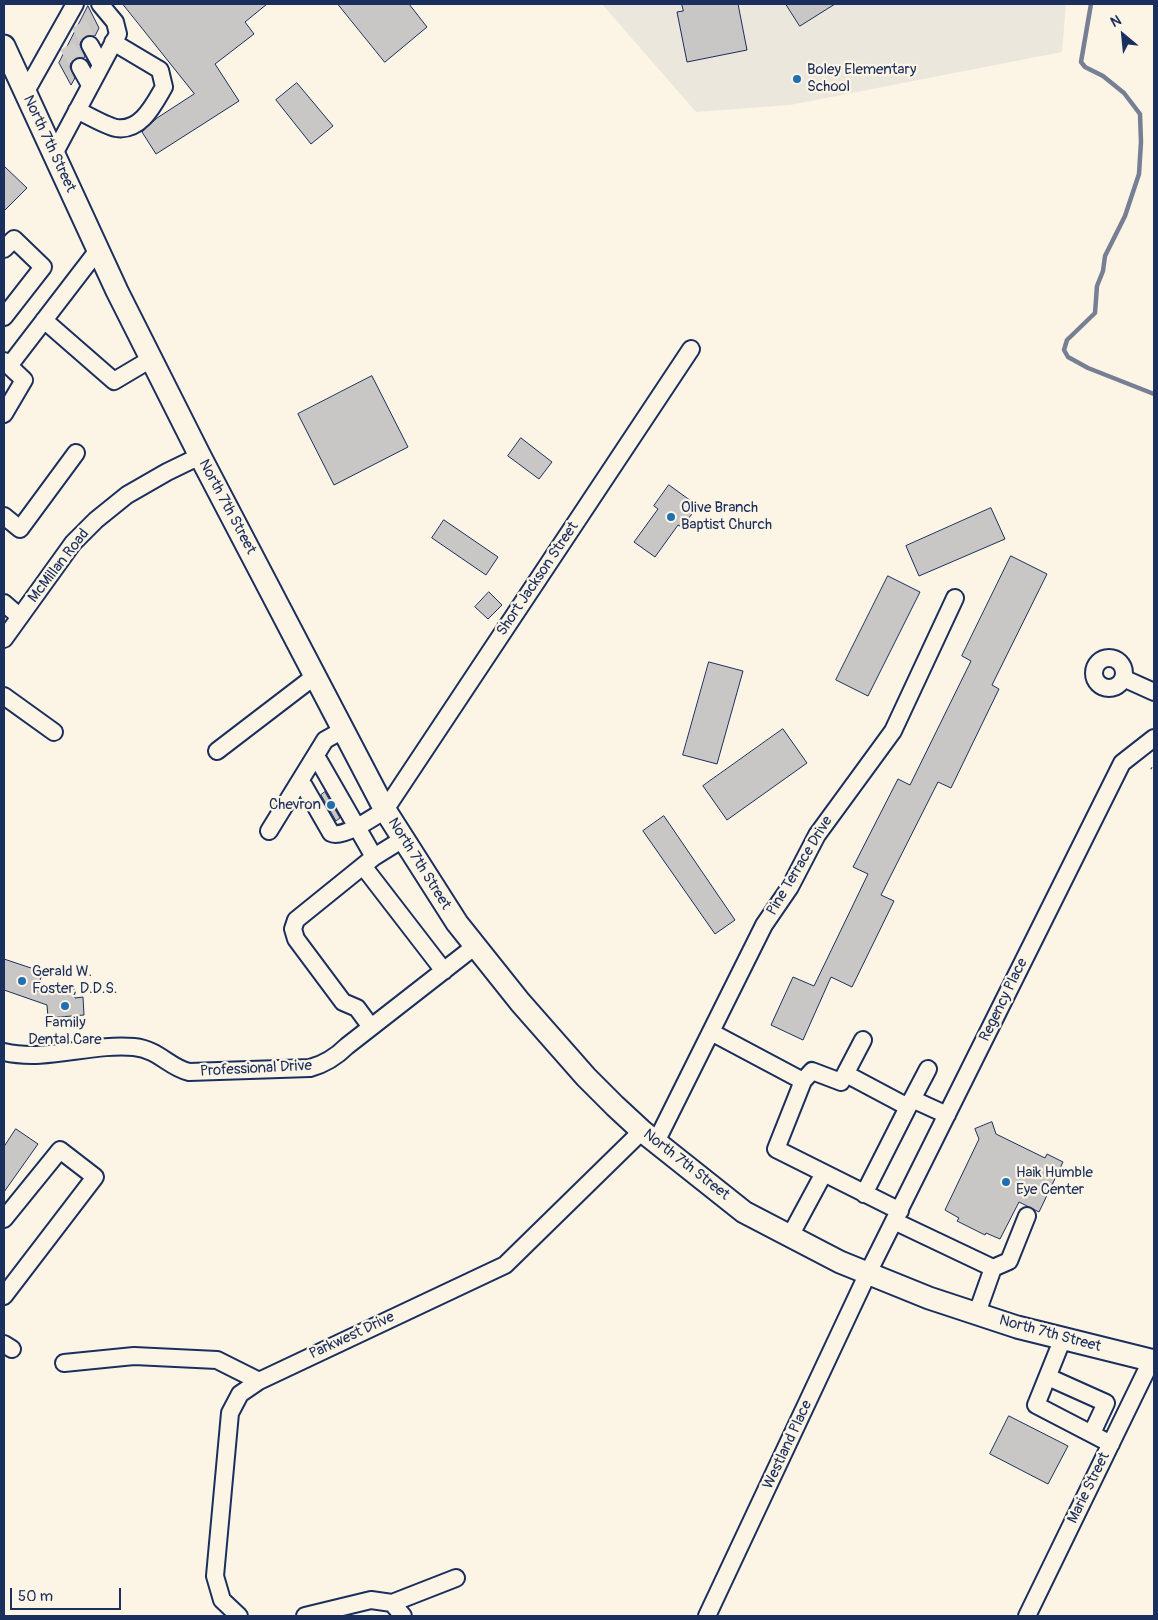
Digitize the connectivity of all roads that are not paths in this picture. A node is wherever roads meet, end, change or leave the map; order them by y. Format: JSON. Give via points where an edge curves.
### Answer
{"nodes":[{"id":1,"x":100,"y":4,"type":"edge"},
{"id":2,"x":75,"y":13,"type":"edge"},
{"id":3,"x":59,"y":32,"type":"junction"},
{"id":4,"x":113,"y":42,"type":"junction"},
{"id":5,"x":4,"y":46,"type":"edge"},
{"id":6,"x":68,"y":46,"type":"tunnel mouth"},
{"id":7,"x":90,"y":46,"type":"tunnel mouth"},
{"id":8,"x":101,"y":65,"type":"junction"},
{"id":9,"x":80,"y":67,"type":"tunnel mouth"},
{"id":10,"x":90,"y":85,"type":"junction"},
{"id":11,"x":26,"y":93,"type":"junction"},
{"id":12,"x":77,"y":110,"type":"junction"},
{"id":13,"x":54,"y":154,"type":"junction"},
{"id":14,"x":4,"y":248,"type":"edge"},
{"id":15,"x":98,"y":250,"type":"junction"},
{"id":16,"x":4,"y":317,"type":"edge"},
{"id":17,"x":44,"y":320,"type":"junction"},
{"id":18,"x":691,"y":348,"type":"dead end"},
{"id":19,"x":151,"y":359,"type":"junction"},
{"id":20,"x":6,"y":364,"type":"edge"},
{"id":21,"x":4,"y":414,"type":"edge"},
{"id":22,"x":76,"y":453,"type":"dead end"},
{"id":23,"x":200,"y":456,"type":"junction"},
{"id":24,"x":4,"y":516,"type":"edge"},
{"id":25,"x":955,"y":598,"type":"dead end"},
{"id":26,"x":4,"y":603,"type":"edge"},
{"id":27,"x":20,"y":617,"type":"junction"},
{"id":28,"x":4,"y":639,"type":"edge"},
{"id":29,"x":315,"y":676,"type":"junction"},
{"id":30,"x":1123,"y":678,"type":"dead end"},
{"id":31,"x":1154,"y":692,"type":"edge"},
{"id":32,"x":4,"y":696,"type":"edge"},
{"id":33,"x":343,"y":730,"type":"junction"},
{"id":34,"x":54,"y":732,"type":"dead end"},
{"id":35,"x":1154,"y":738,"type":"edge"},
{"id":36,"x":217,"y":751,"type":"dead end"},
{"id":37,"x":314,"y":759,"type":"junction"},
{"id":38,"x":299,"y":783,"type":"junction"},
{"id":39,"x":385,"y":810,"type":"junction"},
{"id":40,"x":356,"y":827,"type":"junction"},
{"id":41,"x":269,"y":830,"type":"dead end"},
{"id":42,"x":403,"y":839,"type":"junction"},
{"id":43,"x":369,"y":862,"type":"junction"},
{"id":44,"x":474,"y":947,"type":"junction"},
{"id":45,"x":444,"y":971,"type":"junction"},
{"id":46,"x":371,"y":1027,"type":"junction"},
{"id":47,"x":710,"y":1032,"type":"junction"},
{"id":48,"x":863,"y":1040,"type":"dead end"},
{"id":49,"x":4,"y":1052,"type":"edge"},
{"id":50,"x":928,"y":1069,"type":"dead end"},
{"id":51,"x":846,"y":1074,"type":"junction"},
{"id":52,"x":804,"y":1081,"type":"junction"},
{"id":53,"x":910,"y":1103,"type":"junction"},
{"id":54,"x":947,"y":1115,"type":"junction"},
{"id":55,"x":649,"y":1136,"type":"junction"},
{"id":56,"x":824,"y":1173,"type":"junction"},
{"id":57,"x":864,"y":1194,"type":"junction"},
{"id":58,"x":897,"y":1216,"type":"junction"},
{"id":59,"x":1027,"y":1216,"type":"dead end"},
{"id":60,"x":4,"y":1218,"type":"edge"},
{"id":61,"x":790,"y":1236,"type":"junction"},
{"id":62,"x":993,"y":1268,"type":"junction"},
{"id":63,"x":868,"y":1274,"type":"junction"},
{"id":64,"x":4,"y":1296,"type":"edge"},
{"id":65,"x":977,"y":1314,"type":"junction"},
{"id":66,"x":1063,"y":1338,"type":"junction"},
{"id":67,"x":1153,"y":1361,"type":"edge"},
{"id":68,"x":64,"y":1363,"type":"dead end"},
{"id":69,"x":1048,"y":1378,"type":"junction"},
{"id":70,"x":259,"y":1381,"type":"junction"},
{"id":71,"x":1092,"y":1433,"type":"junction"},
{"id":72,"x":1111,"y":1444,"type":"junction"},
{"id":73,"x":456,"y":1578,"type":"dead end"},
{"id":74,"x":392,"y":1603,"type":"junction"},
{"id":75,"x":239,"y":1616,"type":"edge"},
{"id":76,"x":305,"y":1616,"type":"edge"},
{"id":77,"x":403,"y":1616,"type":"edge"},
{"id":78,"x":707,"y":1616,"type":"edge"},
{"id":79,"x":1027,"y":1616,"type":"edge"}],
"edges":[{"from":1,"to":4,"type":"street","via":[[115,22],[118,34]]},
{"from":2,"to":3,"type":"street"},
{"from":3,"to":6,"type":"street"},
{"from":3,"to":11,"type":"street"},
{"from":4,"to":8,"type":"street"},
{"from":4,"to":12,"type":"street","via":[[160,70],[164,87],[147,116],[131,126],[117,128]]},
{"from":5,"to":11,"type":"main road","name":"North 7th Street"},
{"from":7,"to":8,"type":"street"},
{"from":8,"to":10,"type":"street"},
{"from":9,"to":10,"type":"street"},
{"from":10,"to":12,"type":"street"},
{"from":11,"to":13,"type":"main road","name":"North 7th Street"},
{"from":12,"to":13,"type":"street"},
{"from":13,"to":15,"type":"main road","name":"North 7th Street"},
{"from":14,"to":16,"type":"street","via":[[14,239],[43,267]]},
{"from":15,"to":17,"type":"street"},
{"from":15,"to":19,"type":"main road","name":"North 7th Street"},
{"from":17,"to":19,"type":"street","via":[[114,381]]},
{"from":17,"to":20,"type":"street"},
{"from":18,"to":39,"type":"street","name":"Short Jackson Street"},
{"from":19,"to":23,"type":"main road","name":"North 7th Street"},
{"from":20,"to":21,"type":"street","via":[[24,380]]},
{"from":22,"to":24,"type":"street","via":[[20,529]]},
{"from":23,"to":27,"type":"street","name":"McMillan Road","via":[[127,496],[96,520],[72,543]]},
{"from":23,"to":29,"type":"main road","name":"North 7th Street"},
{"from":25,"to":47,"type":"street","name":"Pine Terrace Drive","via":[[892,731],[817,835],[790,887],[764,925]]},
{"from":26,"to":27,"type":"street"},
{"from":27,"to":28,"type":"street","name":"McMillan Road"},
{"from":29,"to":33,"type":"main road","name":"North 7th Street"},
{"from":29,"to":36,"type":"street"},
{"from":30,"to":31,"type":"street"},
{"from":32,"to":34,"type":"street"},
{"from":33,"to":37,"type":"street","via":[[326,740]]},
{"from":33,"to":39,"type":"main road","name":"North 7th Street"},
{"from":35,"to":54,"type":"street","name":"Regency Place","via":[[1122,763]]},
{"from":37,"to":38,"type":"street"},
{"from":37,"to":40,"type":"street","via":[[319,762]]},
{"from":38,"to":40,"type":"street","via":[[304,786],[331,833],[340,835]]},
{"from":38,"to":41,"type":"street"},
{"from":39,"to":40,"type":"street"},
{"from":39,"to":42,"type":"main road","name":"North 7th Street"},
{"from":40,"to":43,"type":"street"},
{"from":42,"to":43,"type":"street"},
{"from":42,"to":44,"type":"main road","name":"North 7th Street"},
{"from":43,"to":45,"type":"street"},
{"from":43,"to":46,"type":"street","via":[[296,920],[293,929],[296,939],[343,1002],[357,1008]]},
{"from":44,"to":45,"type":"street","name":"Professional Drive"},
{"from":44,"to":55,"type":"main road","name":"North 7th Street","via":[[586,1077]]},
{"from":45,"to":46,"type":"street","name":"Professional Drive"},
{"from":46,"to":49,"type":"street","name":"Professional Drive","via":[[337,1056],[310,1068],[189,1072],[158,1054],[135,1047],[28,1055]]},
{"from":47,"to":52,"type":"street"},
{"from":47,"to":55,"type":"street","name":"Pine Terrace Drive"},
{"from":48,"to":51,"type":"street"},
{"from":50,"to":53,"type":"street"},
{"from":51,"to":52,"type":"street","via":[[841,1082],[812,1071]]},
{"from":51,"to":53,"type":"street"},
{"from":52,"to":56,"type":"street","via":[[776,1149]]},
{"from":53,"to":54,"type":"street"},
{"from":53,"to":57,"type":"street"},
{"from":54,"to":58,"type":"street","name":"Regency Place"},
{"from":55,"to":61,"type":"main road","name":"North 7th Street","via":[[744,1212]]},
{"from":55,"to":70,"type":"street","name":"Parkwest Drive","via":[[505,1265]]},
{"from":56,"to":57,"type":"street"},
{"from":56,"to":61,"type":"street"},
{"from":57,"to":58,"type":"street"},
{"from":58,"to":62,"type":"street"},
{"from":58,"to":63,"type":"street","name":"Regency Place"},
{"from":59,"to":62,"type":"street","via":[[1009,1261]]},
{"from":60,"to":64,"type":"street","via":[[60,1150],[95,1177]]},
{"from":61,"to":63,"type":"main road","name":"North 7th Street"},
{"from":62,"to":65,"type":"street"},
{"from":63,"to":65,"type":"main road","name":"North 7th Street"},
{"from":63,"to":78,"type":"street","name":"Westland Place"},
{"from":65,"to":66,"type":"main road","name":"North 7th Street"},
{"from":66,"to":67,"type":"main road","name":"North 7th Street"},
{"from":66,"to":69,"type":"street"},
{"from":67,"to":72,"type":"street","name":"Marie Street"},
{"from":68,"to":70,"type":"street","via":[[134,1356],[217,1360]]},
{"from":69,"to":71,"type":"street","via":[[1036,1405]]},
{"from":69,"to":71,"type":"street","via":[[1106,1403]]},
{"from":70,"to":75,"type":"street","name":"Parkwest Drive","via":[[240,1394],[230,1413],[215,1576],[222,1600]]},
{"from":71,"to":72,"type":"street"},
{"from":72,"to":79,"type":"street","name":"Marie Street"},
{"from":73,"to":74,"type":"street"},
{"from":74,"to":76,"type":"street","via":[[371,1600]]},
{"from":74,"to":77,"type":"street"}]}
